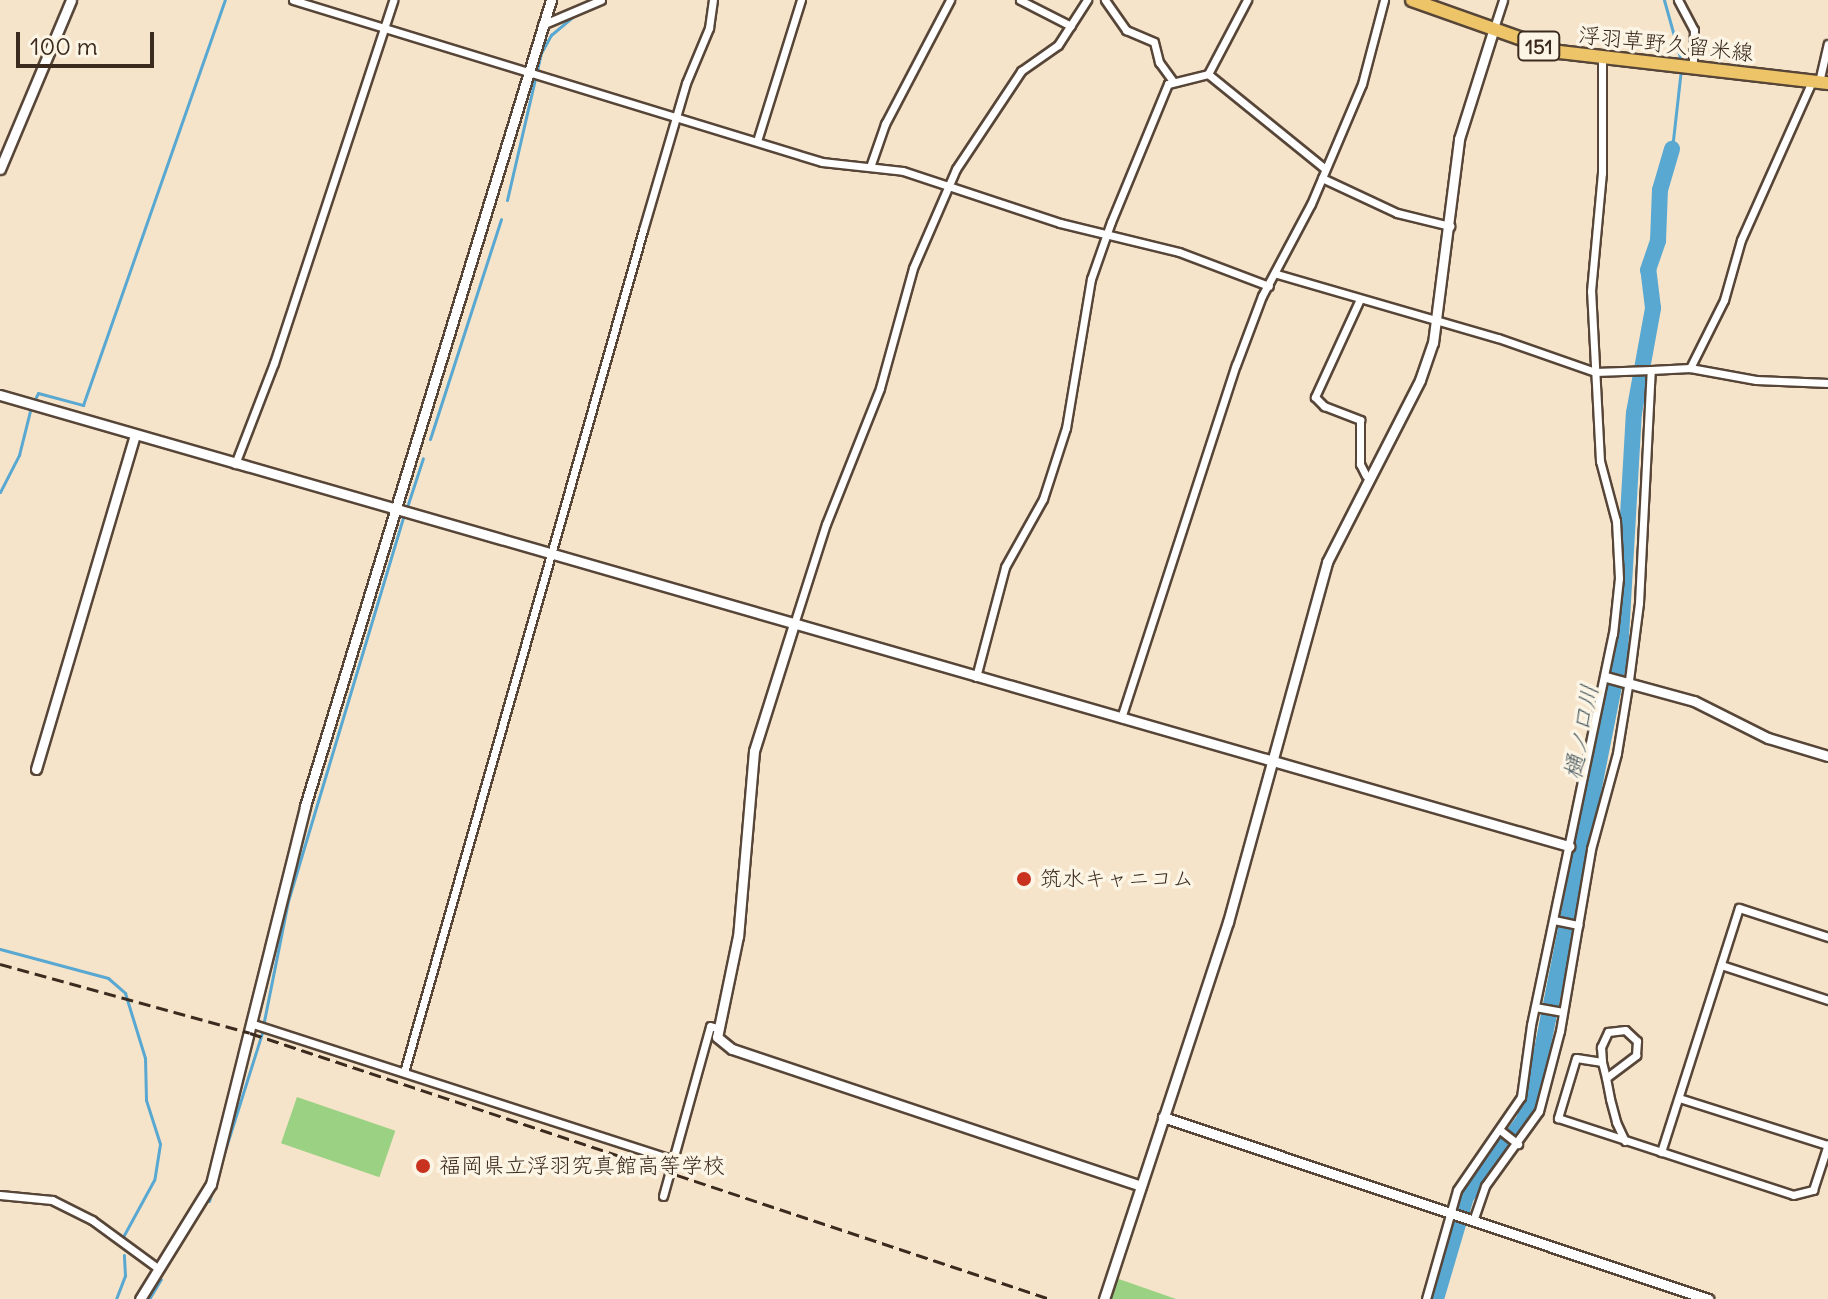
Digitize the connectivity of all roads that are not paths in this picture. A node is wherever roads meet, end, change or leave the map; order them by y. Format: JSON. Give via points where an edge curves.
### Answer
{"nodes":[{"id":1,"x":71,"y":0,"type":"edge"},
{"id":2,"x":293,"y":0,"type":"edge"},
{"id":3,"x":393,"y":0,"type":"edge"},
{"id":4,"x":551,"y":0,"type":"edge"},
{"id":5,"x":713,"y":0,"type":"edge"},
{"id":6,"x":801,"y":0,"type":"edge"},
{"id":7,"x":950,"y":0,"type":"edge"},
{"id":8,"x":1020,"y":0,"type":"edge"},
{"id":9,"x":1087,"y":0,"type":"edge"},
{"id":10,"x":1105,"y":0,"type":"edge"},
{"id":11,"x":1247,"y":0,"type":"edge"},
{"id":12,"x":1384,"y":0,"type":"edge"},
{"id":13,"x":1412,"y":0,"type":"edge"},
{"id":14,"x":1503,"y":0,"type":"edge"},
{"id":15,"x":1678,"y":0,"type":"edge"},
{"id":16,"x":599,"y":1,"type":"edge"},
{"id":17,"x":542,"y":25,"type":"junction"},
{"id":18,"x":1071,"y":26,"type":"junction"},
{"id":19,"x":385,"y":27,"type":"junction"},
{"id":20,"x":1494,"y":28,"type":"junction"},
{"id":21,"x":1828,"y":44,"type":"edge"},
{"id":22,"x":1602,"y":59,"type":"junction"},
{"id":23,"x":1691,"y":66,"type":"junction"},
{"id":24,"x":533,"y":72,"type":"junction"},
{"id":25,"x":1208,"y":74,"type":"junction"},
{"id":26,"x":1172,"y":80,"type":"junction"},
{"id":27,"x":1820,"y":82,"type":"edge"},
{"id":28,"x":676,"y":116,"type":"junction"},
{"id":29,"x":757,"y":141,"type":"junction"},
{"id":30,"x":870,"y":167,"type":"junction"},
{"id":31,"x":1324,"y":168,"type":"junction"},
{"id":32,"x":0,"y":169,"type":"edge"},
{"id":33,"x":1322,"y":178,"type":"junction"},
{"id":34,"x":948,"y":186,"type":"junction"},
{"id":35,"x":1450,"y":226,"type":"junction"},
{"id":36,"x":1107,"y":234,"type":"junction"},
{"id":37,"x":1277,"y":274,"type":"junction"},
{"id":38,"x":1269,"y":286,"type":"junction"},
{"id":39,"x":1360,"y":299,"type":"junction"},
{"id":40,"x":1438,"y":324,"type":"junction"},
{"id":41,"x":1690,"y":368,"type":"junction"},
{"id":42,"x":1649,"y":370,"type":"junction"},
{"id":43,"x":1595,"y":372,"type":"junction"},
{"id":44,"x":1828,"y":383,"type":"edge"},
{"id":45,"x":0,"y":395,"type":"edge"},
{"id":46,"x":135,"y":435,"type":"junction"},
{"id":47,"x":235,"y":464,"type":"junction"},
{"id":48,"x":1366,"y":476,"type":"junction"},
{"id":49,"x":396,"y":512,"type":"junction"},
{"id":50,"x":552,"y":555,"type":"junction"},
{"id":51,"x":794,"y":624,"type":"junction"},
{"id":52,"x":976,"y":677,"type":"junction"},
{"id":53,"x":1607,"y":678,"type":"junction"},
{"id":54,"x":1627,"y":680,"type":"junction"},
{"id":55,"x":1121,"y":718,"type":"junction"},
{"id":56,"x":1828,"y":756,"type":"edge"},
{"id":57,"x":1272,"y":761,"type":"junction"},
{"id":58,"x":36,"y":769,"type":"dead end"},
{"id":59,"x":1569,"y":846,"type":"junction"},
{"id":60,"x":1556,"y":920,"type":"junction"},
{"id":61,"x":1576,"y":924,"type":"junction"},
{"id":62,"x":1828,"y":937,"type":"edge"},
{"id":63,"x":1721,"y":965,"type":"junction"},
{"id":64,"x":1828,"y":1000,"type":"edge"},
{"id":65,"x":1537,"y":1008,"type":"junction"},
{"id":66,"x":1560,"y":1012,"type":"junction"},
{"id":67,"x":253,"y":1024,"type":"junction"},
{"id":68,"x":717,"y":1028,"type":"junction"},
{"id":69,"x":1602,"y":1062,"type":"junction"},
{"id":70,"x":404,"y":1072,"type":"junction"},
{"id":71,"x":1606,"y":1078,"type":"junction"},
{"id":72,"x":1679,"y":1098,"type":"junction"},
{"id":73,"x":1163,"y":1117,"type":"junction"},
{"id":74,"x":1502,"y":1132,"type":"junction"},
{"id":75,"x":1625,"y":1141,"type":"junction"},
{"id":76,"x":1516,"y":1143,"type":"junction"},
{"id":77,"x":1828,"y":1144,"type":"edge"},
{"id":78,"x":1661,"y":1152,"type":"junction"},
{"id":79,"x":672,"y":1159,"type":"junction"},
{"id":80,"x":1141,"y":1186,"type":"junction"},
{"id":81,"x":0,"y":1195,"type":"edge"},
{"id":82,"x":663,"y":1196,"type":"dead end"},
{"id":83,"x":1451,"y":1214,"type":"junction"},
{"id":84,"x":1470,"y":1220,"type":"junction"},
{"id":85,"x":159,"y":1269,"type":"junction"},
{"id":86,"x":140,"y":1299,"type":"edge"},
{"id":87,"x":1104,"y":1299,"type":"edge"},
{"id":88,"x":1426,"y":1299,"type":"edge"},
{"id":89,"x":1708,"y":1299,"type":"edge"}],
"edges":[{"from":1,"to":32,"type":"street"},
{"from":2,"to":19,"type":"street"},
{"from":3,"to":19,"type":"street"},
{"from":4,"to":17,"type":"street"},
{"from":5,"to":28,"type":"street","via":[[709,28]]},
{"from":6,"to":29,"type":"street"},
{"from":7,"to":30,"type":"street","via":[[885,124]]},
{"from":8,"to":18,"type":"street"},
{"from":9,"to":18,"type":"street"},
{"from":10,"to":26,"type":"street","via":[[1126,30],[1154,42],[1157,59]]},
{"from":11,"to":25,"type":"street"},
{"from":12,"to":31,"type":"street","via":[[1362,84]]},
{"from":13,"to":20,"type":"main road","name":"浮羽草野久留米線","number":"151"},
{"from":14,"to":20,"type":"street"},
{"from":15,"to":23,"type":"street","via":[[1696,40]]},
{"from":16,"to":17,"type":"street"},
{"from":17,"to":24,"type":"street"},
{"from":18,"to":34,"type":"street","via":[[1058,45],[1021,71],[962,156]]},
{"from":19,"to":24,"type":"street"},
{"from":19,"to":47,"type":"street","via":[[274,363]]},
{"from":20,"to":22,"type":"main road","name":"浮羽草野久留米線","number":"151","via":[[1539,46]]},
{"from":20,"to":35,"type":"street","via":[[1464,117]]},
{"from":21,"to":27,"type":"street"},
{"from":22,"to":23,"type":"main road","name":"浮羽草野久留米線","number":"151"},
{"from":22,"to":43,"type":"street","via":[[1602,173],[1591,257]]},
{"from":23,"to":27,"type":"main road","name":"浮羽草野久留米線","number":"151"},
{"from":24,"to":28,"type":"street"},
{"from":24,"to":49,"type":"street"},
{"from":25,"to":26,"type":"street"},
{"from":25,"to":31,"type":"street"},
{"from":26,"to":36,"type":"street"},
{"from":27,"to":41,"type":"street","via":[[1741,240],[1724,300]]},
{"from":28,"to":29,"type":"street"},
{"from":28,"to":50,"type":"street"},
{"from":29,"to":30,"type":"street","via":[[822,162]]},
{"from":30,"to":34,"type":"street"},
{"from":31,"to":33,"type":"street"},
{"from":33,"to":35,"type":"street","via":[[1397,213]]},
{"from":33,"to":37,"type":"street"},
{"from":34,"to":36,"type":"street"},
{"from":34,"to":51,"type":"street","via":[[913,268],[880,388],[826,524]]},
{"from":35,"to":40,"type":"street"},
{"from":36,"to":38,"type":"street","via":[[1179,252]]},
{"from":36,"to":52,"type":"street","via":[[1091,279],[1066,428],[1043,499],[1005,567]]},
{"from":37,"to":38,"type":"street"},
{"from":37,"to":39,"type":"street"},
{"from":38,"to":55,"type":"street","via":[[1236,365]]},
{"from":39,"to":40,"type":"street"},
{"from":39,"to":48,"type":"street","via":[[1315,397],[1360,420],[1360,464]]},
{"from":40,"to":43,"type":"street","via":[[1498,338]]},
{"from":40,"to":48,"type":"street","via":[[1420,380]]},
{"from":41,"to":42,"type":"street"},
{"from":41,"to":44,"type":"street","via":[[1756,380]]},
{"from":42,"to":43,"type":"street"},
{"from":42,"to":54,"type":"street","via":[[1639,603]]},
{"from":43,"to":53,"type":"street","via":[[1600,461],[1616,521],[1619,578]]},
{"from":45,"to":46,"type":"street"},
{"from":46,"to":47,"type":"street"},
{"from":46,"to":58,"type":"street"},
{"from":47,"to":49,"type":"street"},
{"from":48,"to":57,"type":"street","via":[[1327,562]]},
{"from":49,"to":50,"type":"street"},
{"from":49,"to":67,"type":"street","via":[[305,806]]},
{"from":50,"to":51,"type":"street"},
{"from":50,"to":70,"type":"street"},
{"from":51,"to":52,"type":"street"},
{"from":51,"to":68,"type":"street","via":[[754,751],[738,936]]},
{"from":52,"to":55,"type":"street"},
{"from":53,"to":54,"type":"street"},
{"from":53,"to":59,"type":"street"},
{"from":54,"to":56,"type":"street","via":[[1694,701],[1768,738]]},
{"from":54,"to":61,"type":"street"},
{"from":55,"to":57,"type":"street"},
{"from":57,"to":59,"type":"street"},
{"from":57,"to":73,"type":"street","via":[[1228,922]]},
{"from":59,"to":60,"type":"street"},
{"from":60,"to":61,"type":"street"},
{"from":60,"to":65,"type":"street"},
{"from":61,"to":66,"type":"street"},
{"from":62,"to":63,"type":"street","via":[[1739,908]]},
{"from":63,"to":64,"type":"street"},
{"from":63,"to":72,"type":"street"},
{"from":65,"to":66,"type":"street"},
{"from":65,"to":74,"type":"street","via":[[1521,1097]]},
{"from":66,"to":76,"type":"street","via":[[1539,1111]]},
{"from":67,"to":70,"type":"street"},
{"from":67,"to":85,"type":"street","via":[[211,1184]]},
{"from":68,"to":79,"type":"street","via":[[710,1026]]},
{"from":68,"to":80,"type":"street","via":[[717,1037],[732,1049]]},
{"from":69,"to":71,"type":"street"},
{"from":69,"to":71,"type":"street","via":[[1601,1041],[1608,1032],[1619,1029],[1635,1036],[1635,1057],[1612,1068]]},
{"from":69,"to":75,"type":"street","via":[[1576,1058],[1558,1118]]},
{"from":70,"to":79,"type":"street"},
{"from":71,"to":75,"type":"street"},
{"from":72,"to":77,"type":"street"},
{"from":72,"to":78,"type":"street"},
{"from":73,"to":80,"type":"street"},
{"from":73,"to":83,"type":"street"},
{"from":74,"to":76,"type":"street"},
{"from":74,"to":83,"type":"street","via":[[1462,1180]]},
{"from":75,"to":78,"type":"street"},
{"from":76,"to":84,"type":"street","via":[[1485,1186]]},
{"from":77,"to":78,"type":"street","via":[[1813,1190],[1805,1195]]},
{"from":79,"to":82,"type":"street"},
{"from":80,"to":87,"type":"street"},
{"from":81,"to":85,"type":"street","via":[[52,1200],[92,1220]]},
{"from":83,"to":84,"type":"street"},
{"from":83,"to":88,"type":"street"},
{"from":84,"to":89,"type":"street"},
{"from":85,"to":86,"type":"street"}]}
